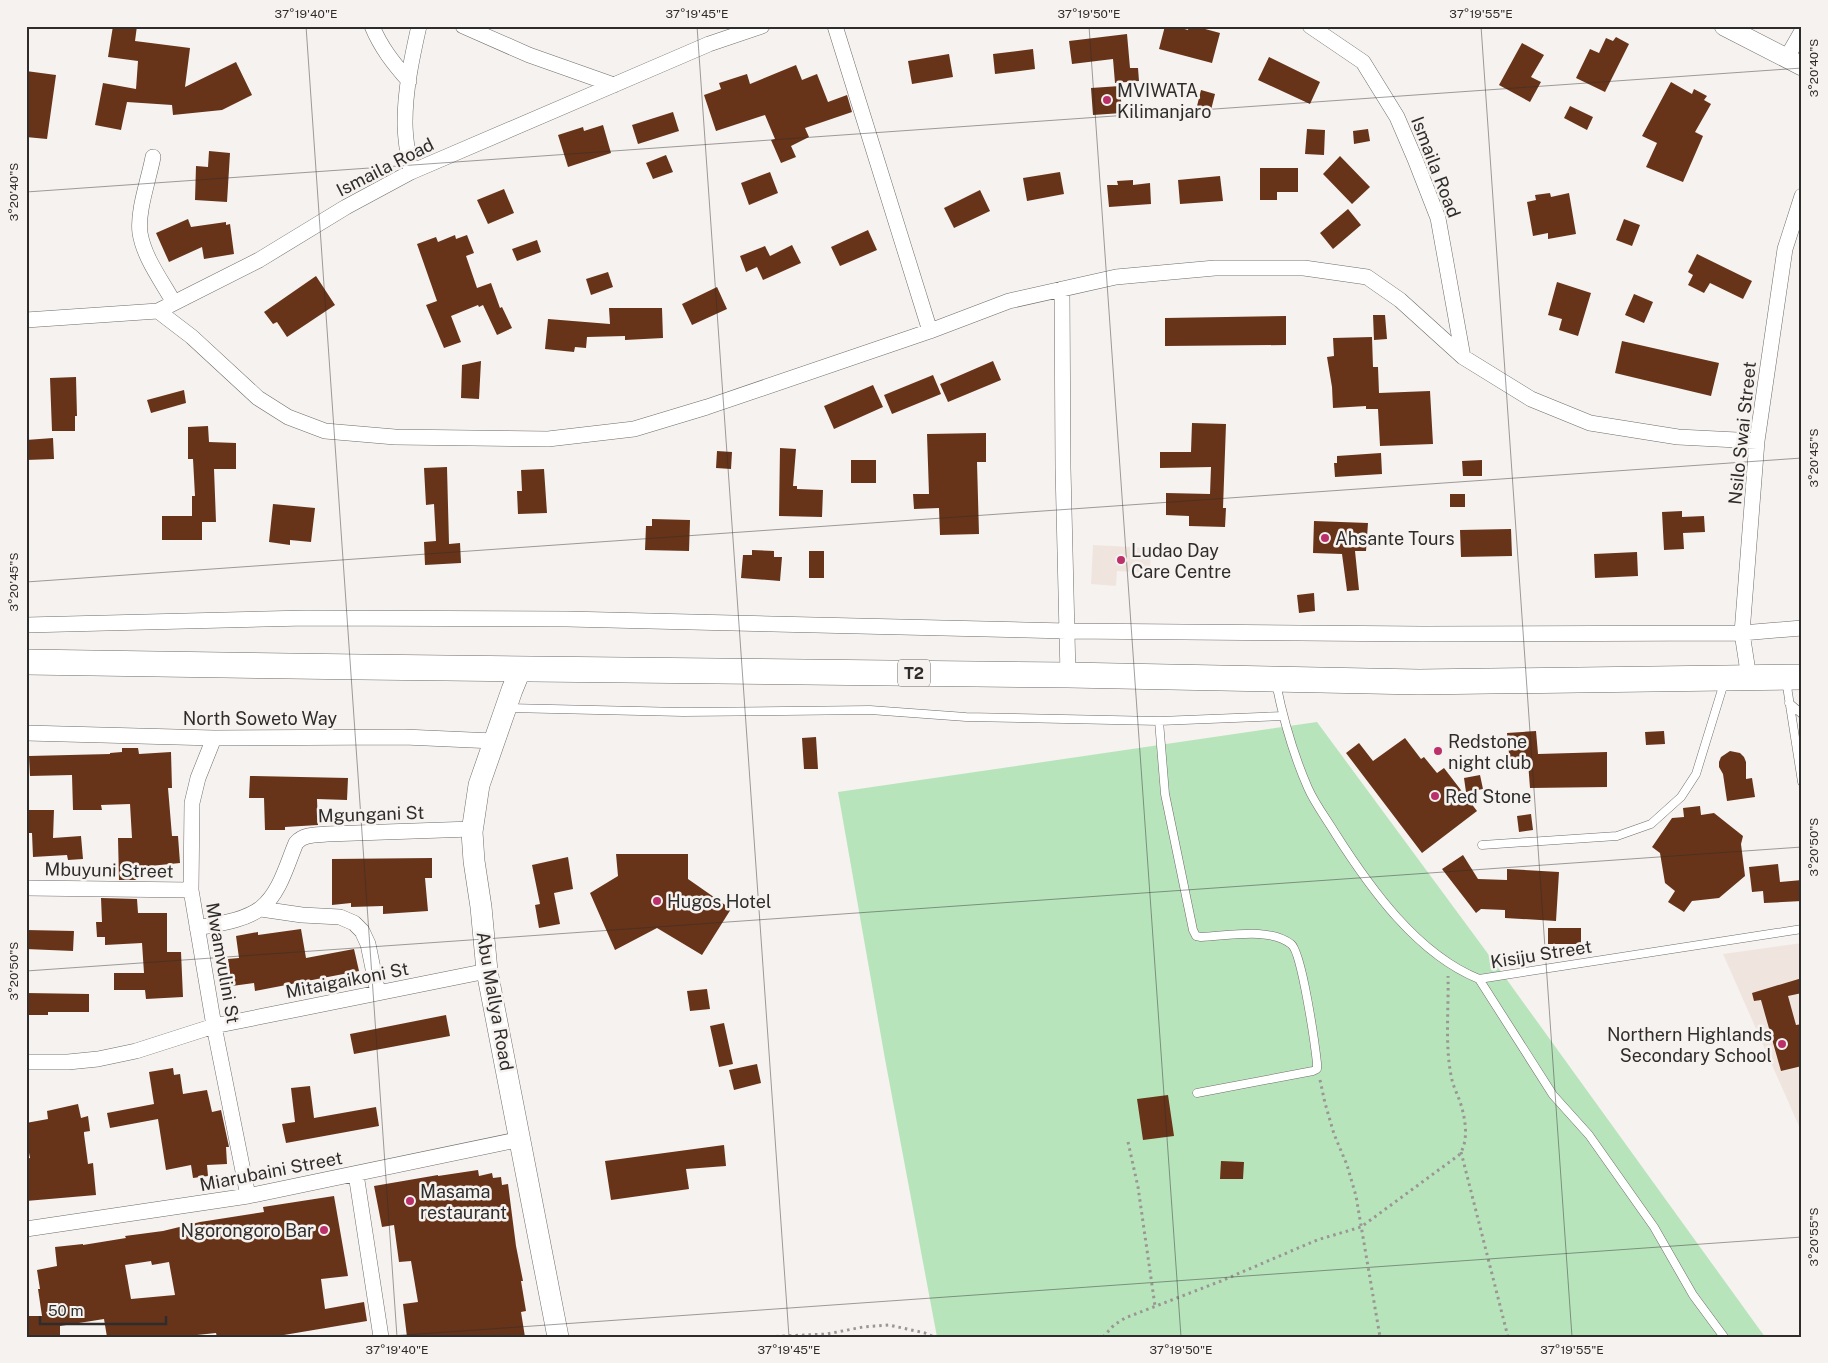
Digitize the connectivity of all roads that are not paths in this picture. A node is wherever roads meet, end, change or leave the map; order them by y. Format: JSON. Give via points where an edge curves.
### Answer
{"nodes":[{"id":1,"x":372,"y":26,"type":"edge"},
{"id":2,"x":419,"y":26,"type":"edge"},
{"id":3,"x":463,"y":26,"type":"edge"},
{"id":4,"x":762,"y":26,"type":"edge"},
{"id":5,"x":835,"y":26,"type":"edge"},
{"id":6,"x":1310,"y":26,"type":"edge"},
{"id":7,"x":1724,"y":26,"type":"edge"},
{"id":8,"x":1802,"y":31,"type":"edge"},
{"id":9,"x":1794,"y":62,"type":"edge"},
{"id":10,"x":409,"y":81,"type":"junction"},
{"id":11,"x":614,"y":85,"type":"junction"},
{"id":12,"x":154,"y":156,"type":"dead end"},
{"id":13,"x":411,"y":172,"type":"junction"},
{"id":14,"x":1802,"y":196,"type":"edge"},
{"id":15,"x":1062,"y":289,"type":"junction"},
{"id":16,"x":174,"y":303,"type":"junction"},
{"id":17,"x":158,"y":311,"type":"junction"},
{"id":18,"x":26,"y":320,"type":"edge"},
{"id":19,"x":930,"y":331,"type":"junction"},
{"id":20,"x":1462,"y":357,"type":"junction"},
{"id":21,"x":1758,"y":441,"type":"junction"},
{"id":22,"x":26,"y":625,"type":"edge"},
{"id":23,"x":1802,"y":628,"type":"edge"},
{"id":24,"x":1067,"y":632,"type":"junction"},
{"id":25,"x":1742,"y":633,"type":"junction"},
{"id":26,"x":26,"y":662,"type":"edge"},
{"id":27,"x":521,"y":668,"type":"junction"},
{"id":28,"x":1068,"y":675,"type":"junction"},
{"id":29,"x":1275,"y":678,"type":"junction"},
{"id":30,"x":1737,"y":678,"type":"junction"},
{"id":31,"x":1794,"y":678,"type":"edge"},
{"id":32,"x":1789,"y":703,"type":"junction"},
{"id":33,"x":506,"y":708,"type":"junction"},
{"id":34,"x":1802,"y":714,"type":"edge"},
{"id":35,"x":1283,"y":716,"type":"junction"},
{"id":36,"x":1159,"y":721,"type":"junction"},
{"id":37,"x":26,"y":733,"type":"edge"},
{"id":38,"x":214,"y":738,"type":"junction"},
{"id":39,"x":494,"y":741,"type":"junction"},
{"id":40,"x":1802,"y":782,"type":"edge"},
{"id":41,"x":472,"y":829,"type":"junction"},
{"id":42,"x":1482,"y":845,"type":"dead end"},
{"id":43,"x":26,"y":888,"type":"edge"},
{"id":44,"x":191,"y":890,"type":"junction"},
{"id":45,"x":260,"y":909,"type":"junction"},
{"id":46,"x":197,"y":928,"type":"junction"},
{"id":47,"x":1802,"y":929,"type":"edge"},
{"id":48,"x":487,"y":971,"type":"junction"},
{"id":49,"x":1479,"y":979,"type":"junction"},
{"id":50,"x":378,"y":993,"type":"junction"},
{"id":51,"x":214,"y":1026,"type":"junction"},
{"id":52,"x":26,"y":1062,"type":"edge"},
{"id":53,"x":1197,"y":1093,"type":"dead end"},
{"id":54,"x":521,"y":1139,"type":"junction"},
{"id":55,"x":356,"y":1174,"type":"junction"},
{"id":56,"x":248,"y":1196,"type":"junction"},
{"id":57,"x":26,"y":1228,"type":"edge"},
{"id":58,"x":381,"y":1337,"type":"edge"},
{"id":59,"x":558,"y":1337,"type":"edge"},
{"id":60,"x":1724,"y":1337,"type":"edge"}],
"edges":[{"from":1,"to":10,"type":"street","via":[[377,40]]},
{"from":2,"to":10,"type":"street"},
{"from":3,"to":11,"type":"street","via":[[521,52]]},
{"from":4,"to":11,"type":"street","name":"Ismaila Road","via":[[709,44]]},
{"from":5,"to":19,"type":"street"},
{"from":6,"to":20,"type":"street","name":"Ismaila Road","via":[[1363,62],[1397,117],[1438,218]]},
{"from":7,"to":9,"type":"street"},
{"from":8,"to":9,"type":"street"},
{"from":10,"to":13,"type":"street","via":[[405,121]]},
{"from":11,"to":13,"type":"street","name":"Ismaila Road"},
{"from":12,"to":16,"type":"street","via":[[140,234],[151,263]]},
{"from":13,"to":16,"type":"street","name":"Ismaila Road","via":[[259,260]]},
{"from":14,"to":21,"type":"street","name":"Nsilo Swai Street","via":[[1785,249]]},
{"from":15,"to":19,"type":"street","via":[[1008,301]]},
{"from":15,"to":20,"type":"street","via":[[1116,277],[1215,268],[1304,268],[1367,277],[1400,300]]},
{"from":15,"to":24,"type":"street","via":[[1062,468]]},
{"from":16,"to":17,"type":"street","name":"Ismaila Road"},
{"from":17,"to":18,"type":"street","name":"Ismaila Road"},
{"from":17,"to":19,"type":"street","via":[[192,337],[258,398],[288,417],[325,431],[395,437],[548,439],[634,429]]},
{"from":20,"to":21,"type":"street","via":[[1531,400],[1590,423],[1678,437]]},
{"from":21,"to":25,"type":"street","name":"Nsilo Swai Street"},
{"from":22,"to":24,"type":"street","via":[[306,618],[567,619]]},
{"from":23,"to":25,"type":"street"},
{"from":24,"to":25,"type":"street"},
{"from":24,"to":28,"type":"street"},
{"from":25,"to":30,"type":"street","name":"Nsilo Swai Street"},
{"from":26,"to":27,"type":"highway","number":"T2"},
{"from":27,"to":28,"type":"highway","number":"T2"},
{"from":27,"to":33,"type":"main road","name":"Abu Mallya Road"},
{"from":28,"to":29,"type":"highway","number":"T2"},
{"from":29,"to":30,"type":"highway","number":"T2","via":[[1419,682]]},
{"from":29,"to":35,"type":"lane","name":"Kisiju Street"},
{"from":30,"to":31,"type":"highway","number":"T2"},
{"from":30,"to":42,"type":"lane","via":[[1696,774],[1681,797],[1651,824],[1617,836]]},
{"from":31,"to":32,"type":"lane"},
{"from":32,"to":34,"type":"lane"},
{"from":32,"to":40,"type":"lane"},
{"from":33,"to":36,"type":"lane","via":[[683,712],[870,710],[966,717]]},
{"from":33,"to":39,"type":"main road","name":"Abu Mallya Road"},
{"from":35,"to":36,"type":"lane"},
{"from":35,"to":49,"type":"lane","name":"Kisiju Street","via":[[1308,788],[1320,812],[1382,901],[1448,962]]},
{"from":36,"to":53,"type":"lane","via":[[1165,794],[1193,930],[1201,938],[1259,934],[1293,945],[1302,974],[1315,1047],[1317,1069],[1313,1071]]},
{"from":37,"to":38,"type":"street","name":"North Soweto Way"},
{"from":38,"to":39,"type":"street","name":"North Soweto Way","via":[[404,737]]},
{"from":38,"to":44,"type":"street","name":"Mwamvulini St","via":[[192,803]]},
{"from":39,"to":41,"type":"main road","name":"Abu Mallya Road","via":[[480,785]]},
{"from":41,"to":45,"type":"street","name":"Mgungani St","via":[[328,834],[300,838],[274,892]]},
{"from":41,"to":48,"type":"main road","name":"Abu Mallya Road"},
{"from":43,"to":44,"type":"street","name":"Mbuyuni Street"},
{"from":44,"to":46,"type":"street","name":"Mwamvulini St"},
{"from":45,"to":46,"type":"street","name":"Mgungani St","via":[[234,920]]},
{"from":45,"to":50,"type":"street","via":[[340,918],[354,923],[368,944]]},
{"from":46,"to":51,"type":"street","name":"Mwamvulini St"},
{"from":47,"to":49,"type":"lane","name":"Kisiju Street"},
{"from":48,"to":50,"type":"street","name":"Mitaigaikoni St"},
{"from":48,"to":54,"type":"main road","name":"Abu Mallya Road"},
{"from":49,"to":60,"type":"lane","via":[[1553,1095],[1590,1135],[1654,1227],[1693,1295]]},
{"from":50,"to":51,"type":"street","name":"Mitaigaikoni St"},
{"from":51,"to":52,"type":"street","name":"Mitaigaikoni St","via":[[136,1051],[98,1059]]},
{"from":51,"to":56,"type":"street","name":"Mwamvulini St"},
{"from":54,"to":55,"type":"street","name":"Miarubaini Street"},
{"from":54,"to":59,"type":"main road","name":"Abu Mallya Road"},
{"from":55,"to":56,"type":"street","name":"Miarubaini Street"},
{"from":55,"to":58,"type":"street"},
{"from":56,"to":57,"type":"street","name":"Miarubaini Street"}]}
